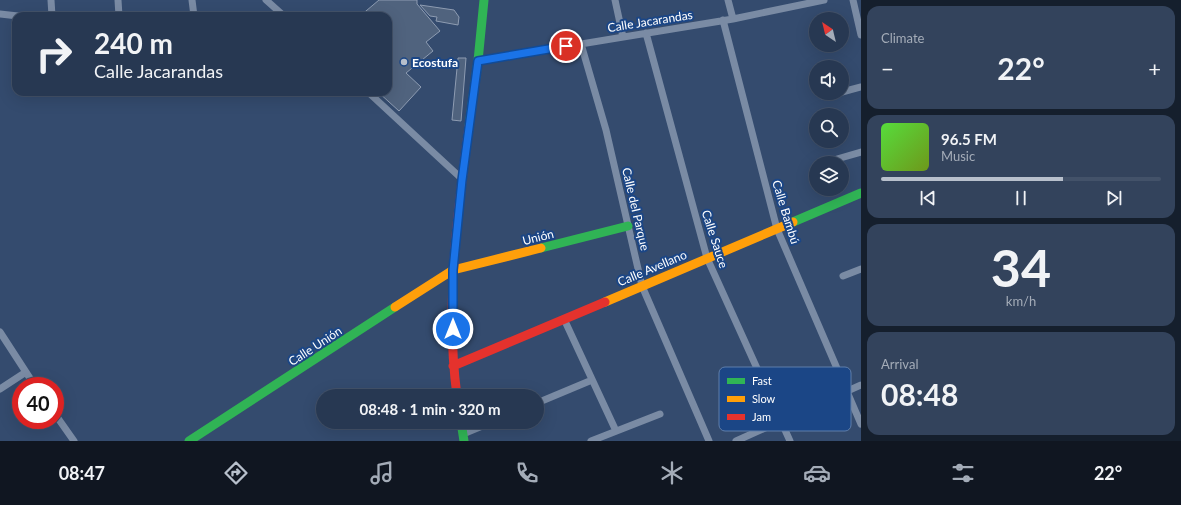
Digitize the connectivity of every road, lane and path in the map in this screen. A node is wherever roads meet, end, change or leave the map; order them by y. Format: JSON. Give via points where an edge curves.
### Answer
{"nodes":[{"id":1,"x":51,"y":0,"type":"edge"},
{"id":2,"x":118,"y":0,"type":"edge"},
{"id":3,"x":192,"y":0,"type":"edge"},
{"id":4,"x":266,"y":0,"type":"edge"},
{"id":5,"x":484,"y":0,"type":"edge"},
{"id":6,"x":615,"y":0,"type":"edge"},
{"id":7,"x":728,"y":0,"type":"edge"},
{"id":8,"x":824,"y":0,"type":"edge"},
{"id":9,"x":854,"y":0,"type":"edge"},
{"id":10,"x":52,"y":12,"type":"edge"},
{"id":11,"x":119,"y":12,"type":"edge"},
{"id":12,"x":194,"y":12,"type":"edge"},
{"id":13,"x":280,"y":12,"type":"edge"},
{"id":14,"x":0,"y":14,"type":"edge"},
{"id":15,"x":12,"y":15,"type":"edge"},
{"id":16,"x":733,"y":19,"type":"junction"},
{"id":17,"x":723,"y":20,"type":"junction"},
{"id":18,"x":646,"y":33,"type":"junction"},
{"id":19,"x":861,"y":36,"type":"edge"},
{"id":20,"x":623,"y":37,"type":"junction"},
{"id":21,"x":581,"y":44,"type":"junction"},
{"id":22,"x":478,"y":61,"type":"junction"},
{"id":23,"x":861,"y":88,"type":"edge"},
{"id":24,"x":849,"y":91,"type":"edge"},
{"id":25,"x":372,"y":96,"type":"edge"},
{"id":26,"x":861,"y":152,"type":"edge"},
{"id":27,"x":847,"y":156,"type":"edge"},
{"id":28,"x":462,"y":180,"type":"junction"},
{"id":29,"x":861,"y":193,"type":"edge"},
{"id":30,"x":628,"y":226,"type":"junction"},
{"id":31,"x":777,"y":228,"type":"junction"},
{"id":32,"x":708,"y":258,"type":"junction"},
{"id":33,"x":861,"y":269,"type":"edge"},
{"id":34,"x":453,"y":270,"type":"junction"},
{"id":35,"x":843,"y":276,"type":"dead end"},
{"id":36,"x":642,"y":286,"type":"junction"},
{"id":37,"x":564,"y":319,"type":"junction"},
{"id":38,"x":0,"y":332,"type":"edge"},
{"id":39,"x":453,"y":366,"type":"junction"},
{"id":40,"x":757,"y":367,"type":"edge"},
{"id":41,"x":837,"y":367,"type":"edge"},
{"id":42,"x":26,"y":372,"type":"junction"},
{"id":43,"x":30,"y":377,"type":"edge"},
{"id":44,"x":592,"y":380,"type":"junction"},
{"id":45,"x":861,"y":385,"type":"edge"},
{"id":46,"x":0,"y":389,"type":"edge"},
{"id":47,"x":456,"y":389,"type":"edge"},
{"id":48,"x":851,"y":390,"type":"edge"},
{"id":49,"x":851,"y":399,"type":"edge"},
{"id":50,"x":544,"y":400,"type":"edge"},
{"id":51,"x":660,"y":414,"type":"dead end"},
{"id":52,"x":861,"y":424,"type":"edge"},
{"id":53,"x":64,"y":427,"type":"edge"},
{"id":54,"x":480,"y":429,"type":"edge"},
{"id":55,"x":616,"y":431,"type":"junction"},
{"id":56,"x":758,"y":431,"type":"edge"},
{"id":57,"x":786,"y":431,"type":"edge"},
{"id":58,"x":464,"y":438,"type":"edge"},
{"id":59,"x":74,"y":441,"type":"edge"},
{"id":60,"x":189,"y":441,"type":"edge"},
{"id":61,"x":592,"y":441,"type":"edge"},
{"id":62,"x":709,"y":441,"type":"edge"},
{"id":63,"x":736,"y":441,"type":"edge"},
{"id":64,"x":790,"y":441,"type":"edge"}],
"edges":[{"from":1,"to":10,"type":"street"},
{"from":2,"to":11,"type":"street"},
{"from":3,"to":12,"type":"street"},
{"from":4,"to":13,"type":"street"},
{"from":5,"to":22,"type":"street"},
{"from":6,"to":20,"type":"street"},
{"from":7,"to":16,"type":"street"},
{"from":8,"to":16,"type":"street","name":"Calle Jacarandas"},
{"from":9,"to":19,"type":"street"},
{"from":14,"to":15,"type":"street"},
{"from":16,"to":17,"type":"street","name":"Calle Jacarandas"},
{"from":17,"to":18,"type":"street","name":"Calle Jacarandas"},
{"from":17,"to":31,"type":"street","name":"Calle Bambú"},
{"from":18,"to":20,"type":"street","name":"Calle Jacarandas"},
{"from":18,"to":32,"type":"street","name":"Calle Sauce"},
{"from":20,"to":21,"type":"street","name":"Calle Jacarandas"},
{"from":21,"to":22,"type":"street","name":"Calle Jacarandas"},
{"from":21,"to":30,"type":"street","name":"Calle del Parque","via":[[606,130]]},
{"from":22,"to":28,"type":"street"},
{"from":23,"to":24,"type":"street"},
{"from":25,"to":28,"type":"street"},
{"from":26,"to":27,"type":"street"},
{"from":28,"to":34,"type":"street"},
{"from":29,"to":31,"type":"street","name":"Calle Avellano"},
{"from":30,"to":34,"type":"street","name":"Unión"},
{"from":30,"to":36,"type":"street","name":"Calle del Parque"},
{"from":31,"to":32,"type":"street","name":"Calle Avellano"},
{"from":31,"to":41,"type":"street","name":"Calle Bambú"},
{"from":32,"to":36,"type":"street","name":"Calle Avellano"},
{"from":32,"to":40,"type":"street","name":"Calle Sauce"},
{"from":33,"to":35,"type":"street"},
{"from":34,"to":39,"type":"street"},
{"from":34,"to":60,"type":"street","name":"Calle Unión"},
{"from":36,"to":37,"type":"street","name":"Calle Avellano"},
{"from":36,"to":62,"type":"street","name":"Calle del Parque"},
{"from":37,"to":39,"type":"street","name":"Calle Avellano"},
{"from":37,"to":44,"type":"street"},
{"from":38,"to":42,"type":"street"},
{"from":39,"to":47,"type":"street"},
{"from":42,"to":43,"type":"street"},
{"from":42,"to":46,"type":"street"},
{"from":44,"to":50,"type":"street"},
{"from":44,"to":55,"type":"street"},
{"from":45,"to":48,"type":"street"},
{"from":49,"to":52,"type":"street","name":"Calle Bambú"},
{"from":51,"to":55,"type":"street"},
{"from":53,"to":59,"type":"street"},
{"from":54,"to":58,"type":"street"},
{"from":55,"to":61,"type":"street"},
{"from":56,"to":63,"type":"street"},
{"from":57,"to":64,"type":"street","name":"Calle Sauce"}]}
